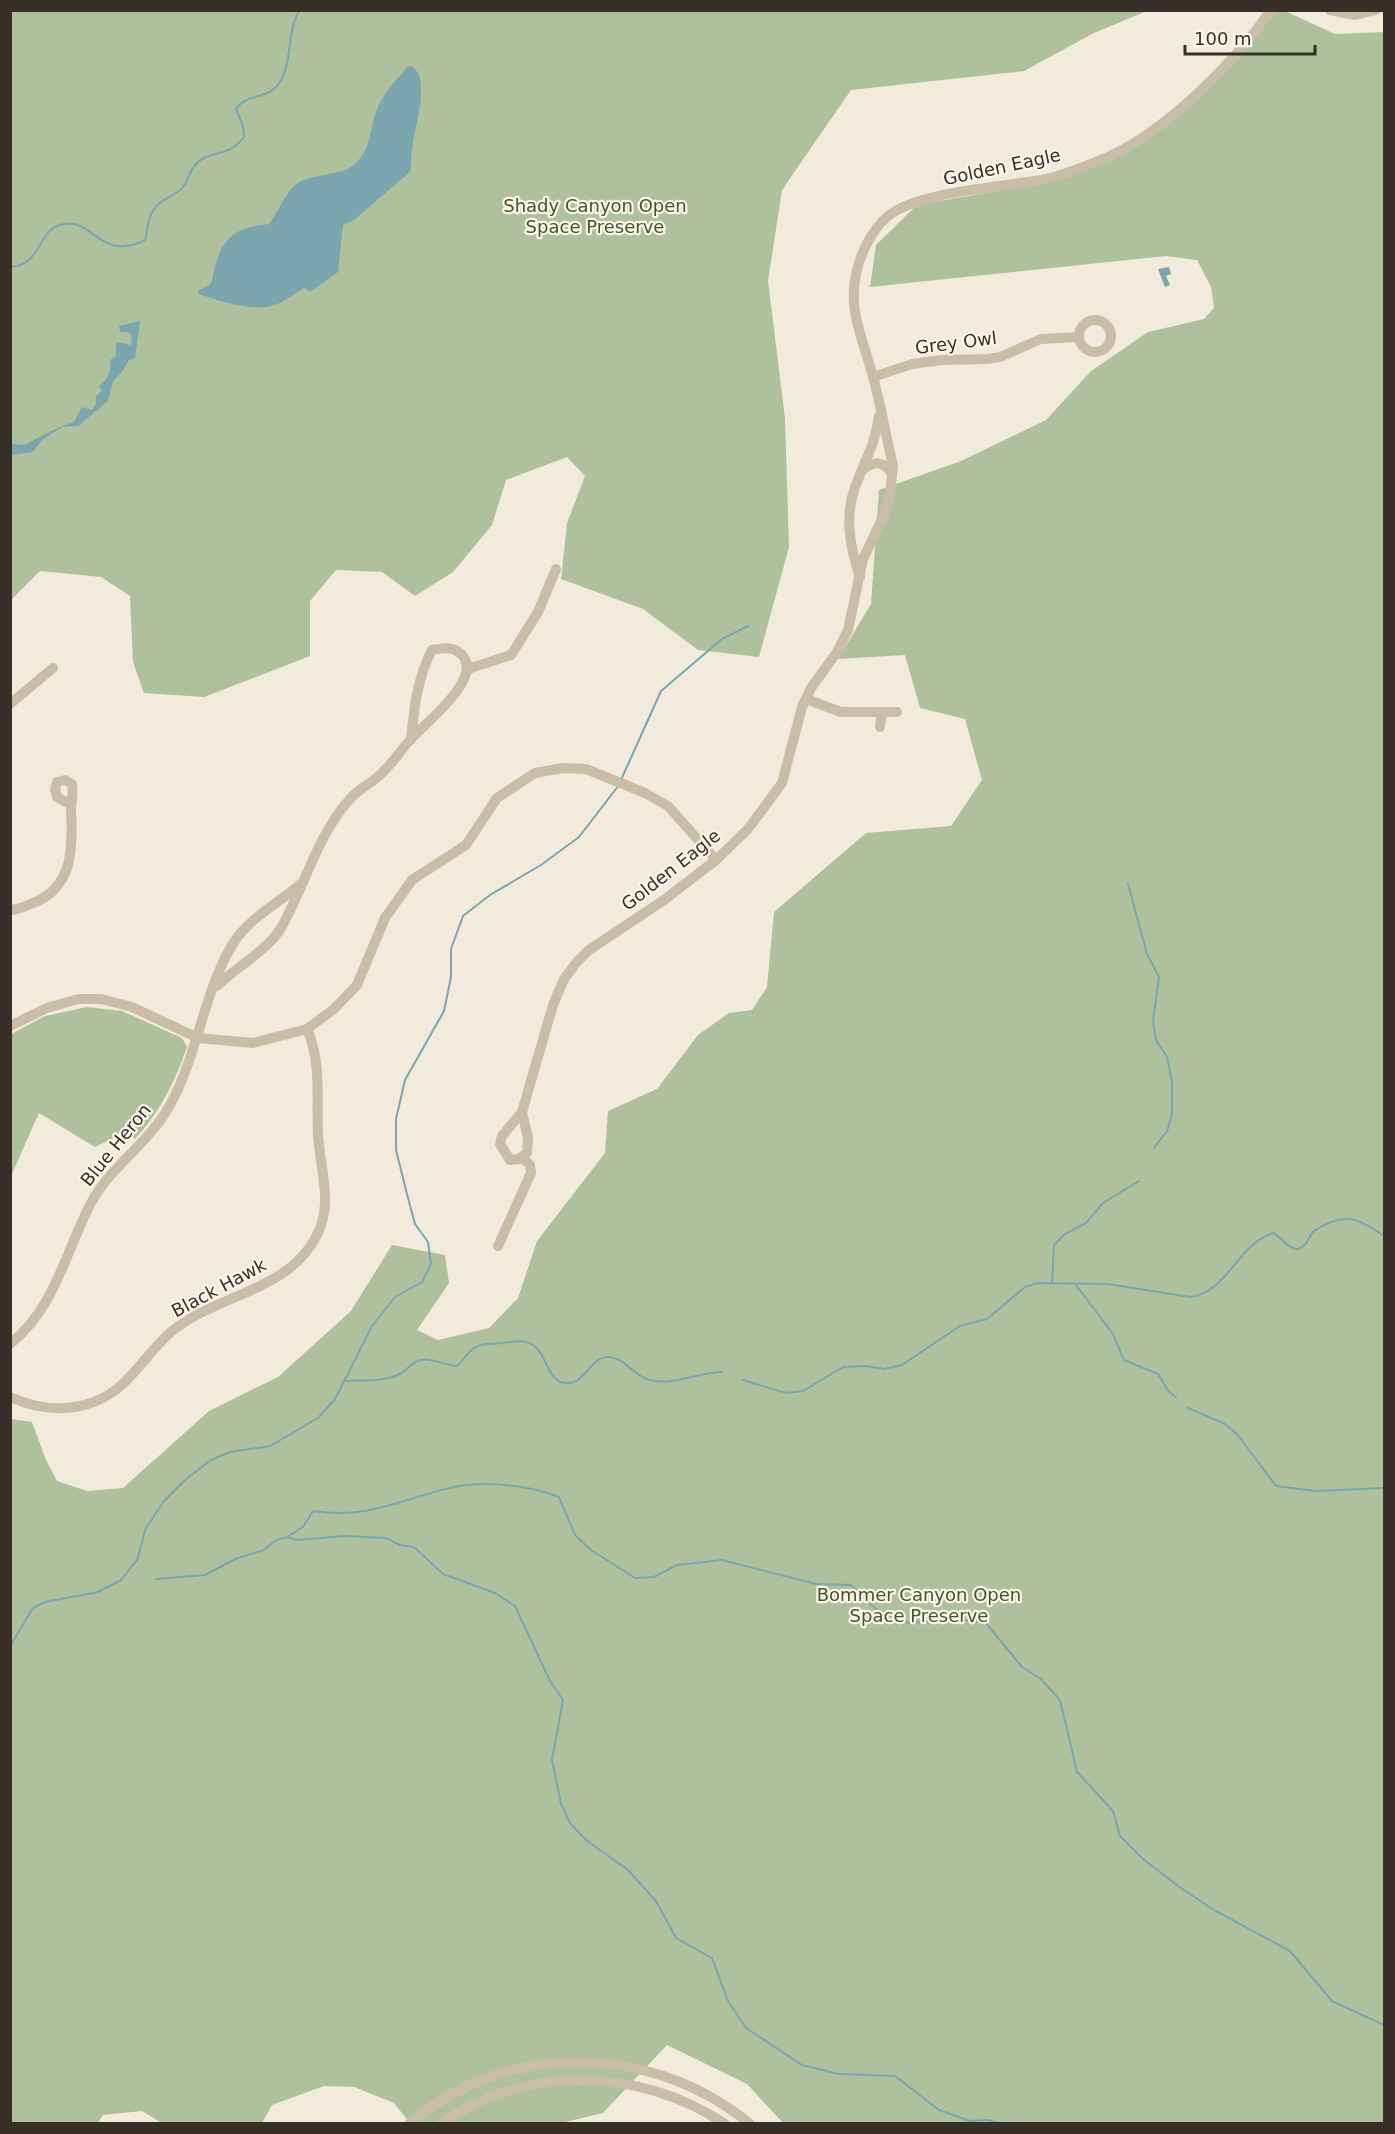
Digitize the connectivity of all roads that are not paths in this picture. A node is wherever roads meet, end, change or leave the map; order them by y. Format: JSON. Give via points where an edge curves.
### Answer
{"nodes":[{"id":1,"x":1271,"y":10,"type":"edge"},
{"id":2,"x":1330,"y":10,"type":"edge"},
{"id":3,"x":1376,"y":10,"type":"edge"},
{"id":4,"x":1078,"y":337,"type":"dead end"},
{"id":5,"x":873,"y":377,"type":"junction"},
{"id":6,"x":879,"y":407,"type":"junction"},
{"id":7,"x":862,"y":470,"type":"junction"},
{"id":8,"x":892,"y":474,"type":"junction"},
{"id":9,"x":556,"y":569,"type":"dead end"},
{"id":10,"x":861,"y":580,"type":"junction"},
{"id":11,"x":53,"y":668,"type":"dead end"},
{"id":12,"x":468,"y":669,"type":"junction"},
{"id":13,"x":806,"y":699,"type":"junction"},
{"id":14,"x":10,"y":704,"type":"edge"},
{"id":15,"x":882,"y":712,"type":"junction"},
{"id":16,"x":897,"y":712,"type":"dead end"},
{"id":17,"x":880,"y":727,"type":"dead end"},
{"id":18,"x":411,"y":740,"type":"junction"},
{"id":19,"x":71,"y":805,"type":"dead end"},
{"id":20,"x":716,"y":860,"type":"junction"},
{"id":21,"x":303,"y":882,"type":"junction"},
{"id":22,"x":10,"y":910,"type":"edge"},
{"id":23,"x":213,"y":989,"type":"junction"},
{"id":24,"x":10,"y":1026,"type":"edge"},
{"id":25,"x":307,"y":1029,"type":"junction"},
{"id":26,"x":198,"y":1038,"type":"junction"},
{"id":27,"x":522,"y":1112,"type":"junction"},
{"id":28,"x":522,"y":1157,"type":"junction"},
{"id":29,"x":498,"y":1246,"type":"dead end"},
{"id":30,"x":10,"y":1344,"type":"edge"},
{"id":31,"x":10,"y":1396,"type":"edge"},
{"id":32,"x":409,"y":2124,"type":"edge"},
{"id":33,"x":440,"y":2124,"type":"edge"},
{"id":34,"x":725,"y":2124,"type":"edge"},
{"id":35,"x":750,"y":2124,"type":"edge"}],
"edges":[{"from":1,"to":5,"type":"street","name":"Golden Eagle","via":[[1203,88],[1168,119],[1120,151],[1049,178],[917,201],[888,216],[861,257],[854,288],[857,322]]},
{"from":2,"to":3,"type":"street","via":[[1355,15]]},
{"from":4,"to":5,"type":"street","name":"Grey Owl","via":[[1041,339],[1000,357],[912,364]]},
{"from":5,"to":6,"type":"street","name":"Golden Eagle"},
{"from":6,"to":7,"type":"street","name":"Golden Eagle","via":[[876,438]]},
{"from":6,"to":8,"type":"street","name":"Golden Eagle"},
{"from":7,"to":8,"type":"street","via":[[880,463]]},
{"from":7,"to":10,"type":"street","name":"Golden Eagle","via":[[848,525],[851,553]]},
{"from":8,"to":10,"type":"street","name":"Golden Eagle","via":[[884,514],[863,559]]},
{"from":9,"to":12,"type":"street","via":[[538,612],[511,655]]},
{"from":10,"to":13,"type":"street","name":"Golden Eagle","via":[[848,630]]},
{"from":11,"to":14,"type":"street"},
{"from":12,"to":18,"type":"street","name":"Blue Heron","via":[[441,712]]},
{"from":12,"to":18,"type":"street","via":[[465,658],[456,650],[432,650],[417,692]]},
{"from":13,"to":15,"type":"street","via":[[841,712]]},
{"from":13,"to":20,"type":"street","name":"Golden Eagle","via":[[782,783],[748,829]]},
{"from":15,"to":16,"type":"street"},
{"from":15,"to":17,"type":"street"},
{"from":18,"to":21,"type":"street","name":"Blue Heron","via":[[379,776],[349,800]]},
{"from":19,"to":22,"type":"street","via":[[73,847],[65,875],[51,894]]},
{"from":20,"to":25,"type":"street","via":[[668,806],[645,793],[586,769],[535,773],[497,798],[466,845],[412,880],[385,918],[357,985]]},
{"from":20,"to":27,"type":"street","name":"Golden Eagle","via":[[576,963],[553,1005]]},
{"from":21,"to":23,"type":"street","name":"Blue Heron","via":[[271,940]]},
{"from":21,"to":23,"type":"street","name":"Blue Heron","via":[[242,932]]},
{"from":23,"to":26,"type":"street","name":"Blue Heron"},
{"from":24,"to":26,"type":"street","via":[[78,999],[101,999],[132,1007]]},
{"from":25,"to":26,"type":"street","via":[[254,1043]]},
{"from":25,"to":31,"type":"street","name":"Black Hawk","via":[[318,1066],[318,1135],[325,1212],[305,1255],[275,1279],[190,1318],[170,1333],[112,1394],[74,1407],[48,1409]]},
{"from":26,"to":30,"type":"street","name":"Blue Heron","via":[[183,1080],[163,1117],[94,1198],[50,1298]]},
{"from":27,"to":28,"type":"street","name":"Golden Eagle","via":[[528,1138],[527,1153]]},
{"from":27,"to":28,"type":"street","name":"Golden Eagle","via":[[500,1144],[510,1160]]},
{"from":28,"to":29,"type":"street","via":[[530,1165],[529,1179]]},
{"from":32,"to":35,"type":"street","via":[[445,2098],[501,2072],[568,2060],[651,2071],[694,2087]]},
{"from":33,"to":34,"type":"street","via":[[470,2105],[514,2090],[537,2083],[586,2078],[652,2090],[692,2105]]}]}
